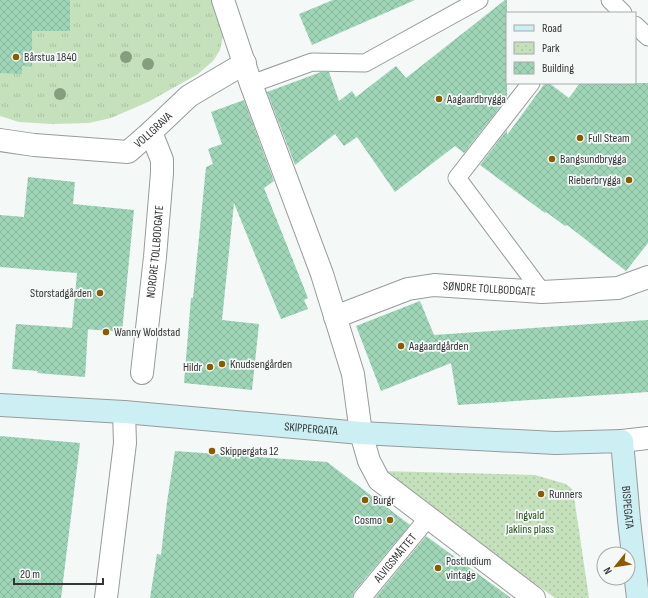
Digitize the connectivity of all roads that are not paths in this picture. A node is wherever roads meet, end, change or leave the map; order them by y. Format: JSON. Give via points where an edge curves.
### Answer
{"nodes":[{"id":1,"x":223,"y":0,"type":"edge"},
{"id":2,"x":479,"y":0,"type":"edge"},
{"id":3,"x":636,"y":26,"type":"edge"},
{"id":4,"x":648,"y":37,"type":"edge"},
{"id":5,"x":245,"y":63,"type":"junction"},
{"id":6,"x":251,"y":84,"type":"junction"},
{"id":7,"x":530,"y":84,"type":"edge"},
{"id":8,"x":151,"y":132,"type":"junction"},
{"id":9,"x":0,"y":140,"type":"edge"},
{"id":10,"x":648,"y":277,"type":"edge"},
{"id":11,"x":542,"y":292,"type":"junction"},
{"id":12,"x":335,"y":317,"type":"junction"},
{"id":13,"x":142,"y":373,"type":"dead end"},
{"id":14,"x":0,"y":405,"type":"edge"},
{"id":15,"x":124,"y":412,"type":"junction"},
{"id":16,"x":361,"y":433,"type":"junction"},
{"id":17,"x":648,"y":438,"type":"edge"},
{"id":18,"x":622,"y":441,"type":"junction"},
{"id":19,"x":428,"y":518,"type":"junction"},
{"id":20,"x":106,"y":598,"type":"edge"},
{"id":21,"x":362,"y":598,"type":"edge"},
{"id":22,"x":534,"y":598,"type":"edge"},
{"id":23,"x":638,"y":598,"type":"edge"}],
"edges":[{"from":1,"to":5,"type":"street"},
{"from":2,"to":6,"type":"lane","via":[[365,63],[312,62]]},
{"from":3,"to":4,"type":"lane"},
{"from":5,"to":6,"type":"street"},
{"from":5,"to":8,"type":"street","name":"VOLLGRAVA","via":[[189,96]]},
{"from":6,"to":12,"type":"street","via":[[322,274]]},
{"from":7,"to":11,"type":"lane","via":[[457,178]]},
{"from":8,"to":9,"type":"street","name":"VOLLGRAVA","via":[[128,152],[34,146]]},
{"from":8,"to":13,"type":"street","name":"NORDRE TOLLBODGATE","via":[[162,160],[162,173]]},
{"from":10,"to":11,"type":"street","name":"SØNDRE TOLLBODGATE","via":[[618,288]]},
{"from":11,"to":12,"type":"street","name":"SØNDRE TOLLBODGATE","via":[[434,285],[408,289]]},
{"from":12,"to":16,"type":"street","via":[[353,374]]},
{"from":14,"to":15,"type":"street","name":"SKIPPERGATA"},
{"from":15,"to":16,"type":"street","name":"SKIPPERGATA"},
{"from":15,"to":20,"type":"street","via":[[125,443]]},
{"from":16,"to":18,"type":"street","name":"SKIPPERGATA","via":[[555,443]]},
{"from":16,"to":19,"type":"street","via":[[369,461],[379,480]]},
{"from":17,"to":18,"type":"street"},
{"from":18,"to":23,"type":"street","name":"BISPEGATA"},
{"from":19,"to":21,"type":"lane","name":"ALVIGSMÅTTET"},
{"from":19,"to":22,"type":"street"}]}
